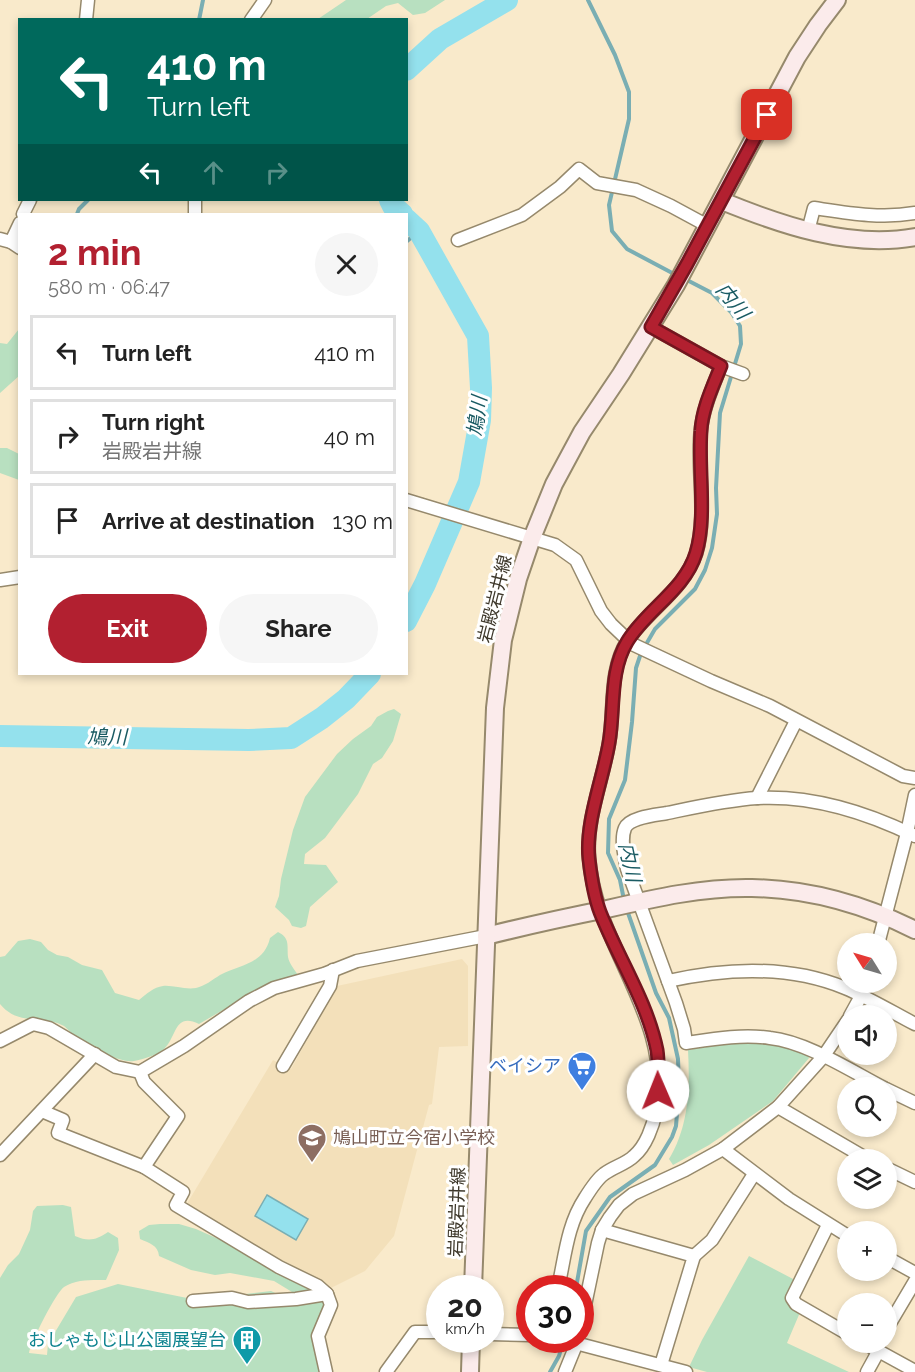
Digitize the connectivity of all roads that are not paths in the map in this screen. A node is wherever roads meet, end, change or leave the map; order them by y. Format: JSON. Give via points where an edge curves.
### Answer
{"nodes":[{"id":1,"x":88,"y":0,"type":"edge"},
{"id":2,"x":265,"y":0,"type":"edge"},
{"id":3,"x":837,"y":0,"type":"edge"},
{"id":4,"x":87,"y":18,"type":"edge"},
{"id":5,"x":252,"y":18,"type":"edge"},
{"id":6,"x":722,"y":201,"type":"junction"},
{"id":7,"x":915,"y":213,"type":"edge"},
{"id":8,"x":708,"y":226,"type":"junction"},
{"id":9,"x":18,"y":227,"type":"edge"},
{"id":10,"x":807,"y":231,"type":"junction"},
{"id":11,"x":909,"y":238,"type":"edge"},
{"id":12,"x":458,"y":240,"type":"dead end"},
{"id":13,"x":10,"y":243,"type":"edge"},
{"id":14,"x":651,"y":327,"type":"junction"},
{"id":15,"x":721,"y":366,"type":"junction"},
{"id":16,"x":743,"y":374,"type":"dead end"},
{"id":17,"x":408,"y":501,"type":"edge"},
{"id":18,"x":531,"y":538,"type":"junction"},
{"id":19,"x":18,"y":577,"type":"edge"},
{"id":20,"x":0,"y":580,"type":"edge"},
{"id":21,"x":630,"y":642,"type":"junction"},
{"id":22,"x":796,"y":721,"type":"junction"},
{"id":23,"x":915,"y":777,"type":"edge"},
{"id":24,"x":915,"y":795,"type":"edge"},
{"id":25,"x":757,"y":798,"type":"junction"},
{"id":26,"x":911,"y":835,"type":"edge"},
{"id":27,"x":639,"y":902,"type":"junction"},
{"id":28,"x":600,"y":910,"type":"junction"},
{"id":29,"x":886,"y":916,"type":"junction"},
{"id":30,"x":915,"y":930,"type":"edge"},
{"id":31,"x":881,"y":933,"type":"edge"},
{"id":32,"x":486,"y":936,"type":"junction"},
{"id":33,"x":333,"y":970,"type":"junction"},
{"id":34,"x":668,"y":981,"type":"junction"},
{"id":35,"x":862,"y":993,"type":"edge"},
{"id":36,"x":861,"y":996,"type":"junction"},
{"id":37,"x":856,"y":1005,"type":"edge"},
{"id":38,"x":915,"y":1024,"type":"edge"},
{"id":39,"x":837,"y":1036,"type":"edge"},
{"id":40,"x":0,"y":1041,"type":"edge"},
{"id":41,"x":95,"y":1054,"type":"junction"},
{"id":42,"x":823,"y":1057,"type":"junction"},
{"id":43,"x":283,"y":1066,"type":"dead end"},
{"id":44,"x":140,"y":1072,"type":"junction"},
{"id":45,"x":863,"y":1077,"type":"edge"},
{"id":46,"x":897,"y":1094,"type":"edge"},
{"id":47,"x":915,"y":1103,"type":"edge"},
{"id":48,"x":778,"y":1107,"type":"junction"},
{"id":49,"x":42,"y":1111,"type":"junction"},
{"id":50,"x":723,"y":1149,"type":"junction"},
{"id":51,"x":850,"y":1149,"type":"edge"},
{"id":52,"x":0,"y":1155,"type":"edge"},
{"id":53,"x":144,"y":1167,"type":"junction"},
{"id":54,"x":897,"y":1173,"type":"edge"},
{"id":55,"x":754,"y":1174,"type":"junction"},
{"id":56,"x":915,"y":1182,"type":"edge"},
{"id":57,"x":828,"y":1225,"type":"junction"},
{"id":58,"x":602,"y":1230,"type":"junction"},
{"id":59,"x":837,"y":1230,"type":"edge"},
{"id":60,"x":694,"y":1256,"type":"junction"},
{"id":61,"x":897,"y":1263,"type":"edge"},
{"id":62,"x":915,"y":1273,"type":"edge"},
{"id":63,"x":473,"y":1275,"type":"edge"},
{"id":64,"x":561,"y":1275,"type":"edge"},
{"id":65,"x":592,"y":1275,"type":"edge"},
{"id":66,"x":915,"y":1281,"type":"edge"},
{"id":67,"x":327,"y":1294,"type":"junction"},
{"id":68,"x":193,"y":1301,"type":"dead end"},
{"id":69,"x":897,"y":1311,"type":"edge"},
{"id":70,"x":837,"y":1328,"type":"edge"},
{"id":71,"x":426,"y":1332,"type":"edge"},
{"id":72,"x":594,"y":1346,"type":"edge"},
{"id":73,"x":471,"y":1353,"type":"edge"},
{"id":74,"x":573,"y":1353,"type":"edge"},
{"id":75,"x":876,"y":1353,"type":"edge"},
{"id":76,"x":886,"y":1353,"type":"edge"},
{"id":77,"x":661,"y":1365,"type":"junction"},
{"id":78,"x":915,"y":1371,"type":"edge"},
{"id":79,"x":327,"y":1372,"type":"edge"},
{"id":80,"x":386,"y":1372,"type":"edge"},
{"id":81,"x":470,"y":1372,"type":"edge"},
{"id":82,"x":565,"y":1372,"type":"edge"},
{"id":83,"x":686,"y":1372,"type":"edge"},
{"id":84,"x":867,"y":1372,"type":"edge"}],
"edges":[{"from":1,"to":4,"type":"street"},
{"from":2,"to":5,"type":"street"},
{"from":3,"to":6,"type":"main road","name":"岩殿岩井線","via":[[797,57]]},
{"from":6,"to":8,"type":"main road","name":"岩殿岩井線"},
{"from":6,"to":10,"type":"main road"},
{"from":7,"to":10,"type":"street","via":[[860,215],[814,208]]},
{"from":8,"to":12,"type":"street","via":[[636,190],[597,183],[579,169],[522,215]]},
{"from":8,"to":14,"type":"main road","name":"岩殿岩井線"},
{"from":9,"to":13,"type":"street"},
{"from":10,"to":11,"type":"main road","via":[[858,239]]},
{"from":14,"to":15,"type":"street"},
{"from":14,"to":18,"type":"main road","name":"岩殿岩井線","via":[[567,458]]},
{"from":15,"to":16,"type":"street"},
{"from":15,"to":21,"type":"street","via":[[701,429],[700,534],[696,553],[673,591]]},
{"from":17,"to":18,"type":"street"},
{"from":18,"to":21,"type":"street","via":[[555,545],[576,560],[601,611]]},
{"from":18,"to":32,"type":"main road","name":"岩殿岩井線","via":[[503,640],[495,708]]},
{"from":19,"to":20,"type":"street"},
{"from":21,"to":22,"type":"street"},
{"from":21,"to":28,"type":"street","via":[[616,669],[610,741],[591,829],[589,856]]},
{"from":22,"to":23,"type":"street","via":[[903,776]]},
{"from":22,"to":25,"type":"street"},
{"from":24,"to":26,"type":"street"},
{"from":25,"to":26,"type":"street","via":[[825,804],[857,812]]},
{"from":25,"to":27,"type":"street","via":[[630,822],[625,829],[624,850]]},
{"from":26,"to":29,"type":"street"},
{"from":27,"to":28,"type":"main road"},
{"from":27,"to":29,"type":"main road","via":[[707,890],[753,888],[837,901]]},
{"from":27,"to":34,"type":"street"},
{"from":28,"to":32,"type":"main road"},
{"from":28,"to":64,"type":"street","via":[[650,1026],[657,1052],[656,1112],[649,1135],[635,1156],[602,1175],[584,1199],[570,1228]]},
{"from":29,"to":30,"type":"main road"},
{"from":29,"to":31,"type":"street"},
{"from":32,"to":33,"type":"street"},
{"from":32,"to":63,"type":"main road","name":"岩殿岩井線"},
{"from":33,"to":43,"type":"street","via":[[330,986]]},
{"from":33,"to":44,"type":"street","via":[[274,988],[249,1001]]},
{"from":34,"to":36,"type":"street","via":[[717,972],[766,971],[822,980]]},
{"from":34,"to":42,"type":"street","via":[[686,1043],[770,1038],[793,1043]]},
{"from":35,"to":36,"type":"street"},
{"from":36,"to":37,"type":"street"},
{"from":36,"to":38,"type":"street"},
{"from":39,"to":42,"type":"street"},
{"from":40,"to":41,"type":"street","via":[[33,1024],[49,1028]]},
{"from":41,"to":44,"type":"street","via":[[116,1067]]},
{"from":41,"to":49,"type":"street"},
{"from":42,"to":45,"type":"street"},
{"from":42,"to":48,"type":"street"},
{"from":44,"to":53,"type":"street","via":[[144,1082],[178,1116]]},
{"from":46,"to":47,"type":"street"},
{"from":48,"to":50,"type":"street"},
{"from":48,"to":51,"type":"street"},
{"from":49,"to":52,"type":"street"},
{"from":49,"to":53,"type":"street","via":[[63,1120],[58,1133]]},
{"from":50,"to":55,"type":"street"},
{"from":50,"to":58,"type":"street","via":[[633,1194],[619,1205]]},
{"from":53,"to":67,"type":"street","via":[[183,1192],[176,1205]]},
{"from":54,"to":56,"type":"street"},
{"from":55,"to":57,"type":"street"},
{"from":55,"to":60,"type":"street","via":[[712,1240]]},
{"from":57,"to":59,"type":"street"},
{"from":57,"to":70,"type":"street","via":[[792,1298]]},
{"from":58,"to":60,"type":"street"},
{"from":58,"to":65,"type":"street"},
{"from":60,"to":77,"type":"street"},
{"from":61,"to":62,"type":"street"},
{"from":66,"to":69,"type":"street"},
{"from":67,"to":68,"type":"street","via":[[248,1302],[232,1298]]},
{"from":67,"to":79,"type":"street","via":[[331,1305],[318,1336]]},
{"from":71,"to":80,"type":"street","via":[[415,1332]]},
{"from":72,"to":77,"type":"street"},
{"from":73,"to":81,"type":"main road"},
{"from":74,"to":82,"type":"street"},
{"from":75,"to":84,"type":"street"},
{"from":76,"to":78,"type":"street"},
{"from":77,"to":83,"type":"street"}]}
